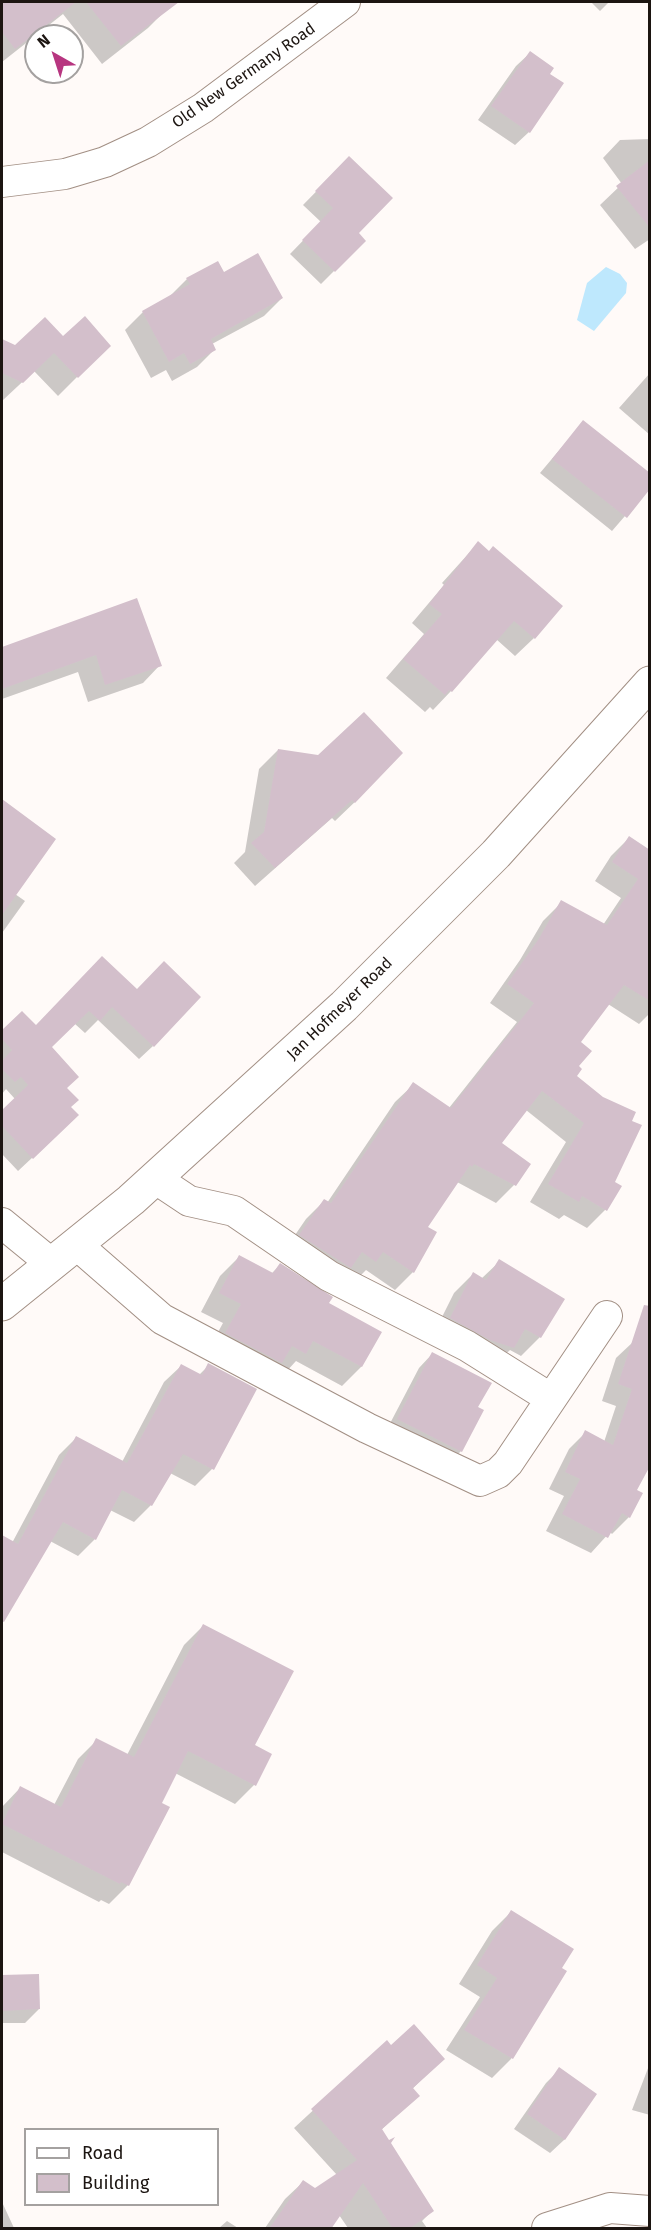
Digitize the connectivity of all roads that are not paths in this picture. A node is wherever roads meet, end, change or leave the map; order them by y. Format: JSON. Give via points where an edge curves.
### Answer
{"nodes":[{"id":1,"x":345,"y":2,"type":"edge"},
{"id":2,"x":2,"y":182,"type":"edge"},
{"id":3,"x":645,"y":692,"type":"edge"},
{"id":4,"x":156,"y":1179,"type":"junction"},
{"id":5,"x":2,"y":1223,"type":"edge"},
{"id":6,"x":64,"y":1255,"type":"junction"},
{"id":7,"x":2,"y":1304,"type":"edge"},
{"id":8,"x":607,"y":1316,"type":"dead end"},
{"id":9,"x":550,"y":1398,"type":"junction"},
{"id":10,"x":650,"y":2211,"type":"edge"},
{"id":11,"x":548,"y":2229,"type":"edge"}],
"edges":[{"from":1,"to":2,"type":"street","name":"Old New Germany Road","via":[[203,108],[148,142],[105,162],[65,174]]},
{"from":3,"to":4,"type":"street","name":"Jan Hofmeyer Road","via":[[422,931]]},
{"from":4,"to":6,"type":"street","name":"Jan Hofmeyer Road"},
{"from":4,"to":9,"type":"street","via":[[189,1201],[234,1211],[329,1276],[467,1346]]},
{"from":5,"to":6,"type":"street"},
{"from":6,"to":7,"type":"street","name":"Jan Hofmeyer Road"},
{"from":6,"to":9,"type":"street","via":[[162,1319],[367,1428],[480,1481],[498,1473]]},
{"from":8,"to":9,"type":"street"},
{"from":10,"to":11,"type":"street","via":[[610,2208]]}]}
